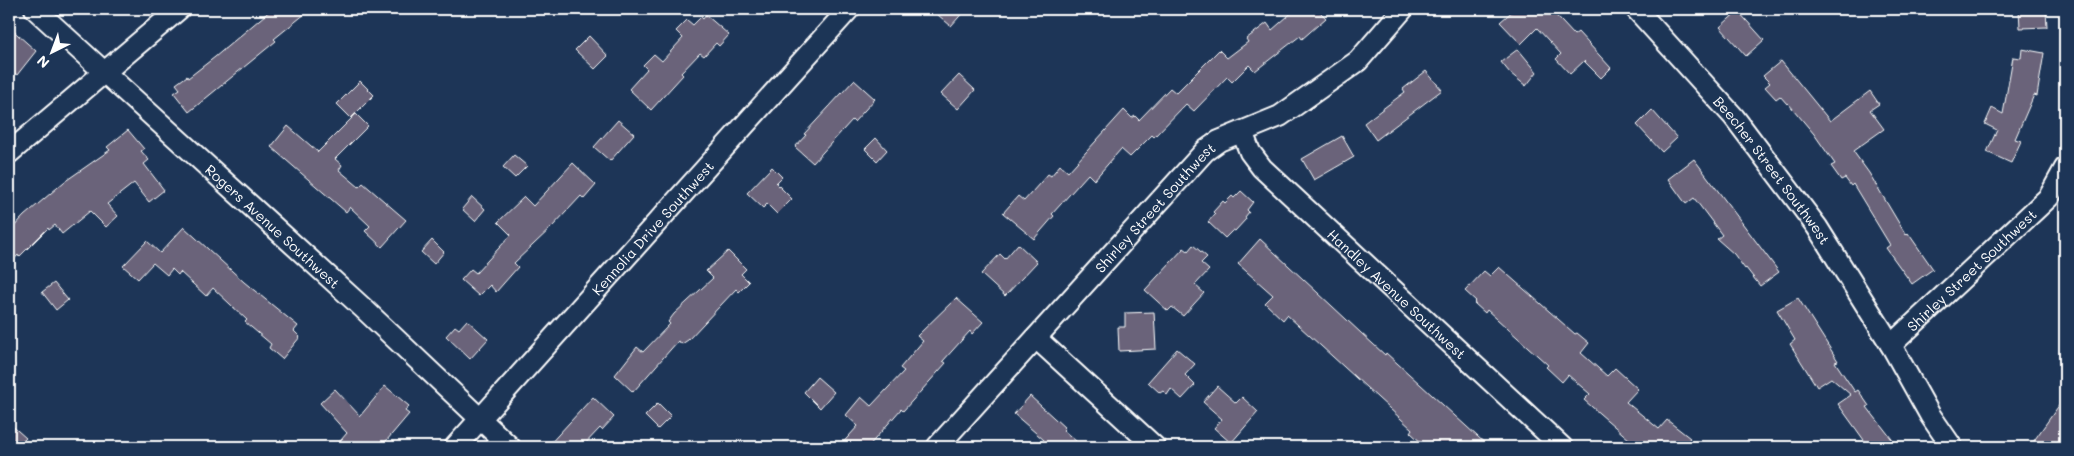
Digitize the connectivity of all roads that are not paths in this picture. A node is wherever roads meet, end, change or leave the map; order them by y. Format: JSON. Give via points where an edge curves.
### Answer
{"nodes":[{"id":1,"x":35,"y":9,"type":"edge"},
{"id":2,"x":179,"y":9,"type":"edge"},
{"id":3,"x":849,"y":9,"type":"edge"},
{"id":4,"x":1403,"y":9,"type":"edge"},
{"id":5,"x":1636,"y":9,"type":"edge"},
{"id":6,"x":104,"y":72,"type":"junction"},
{"id":7,"x":1242,"y":132,"type":"junction"},
{"id":8,"x":9,"y":154,"type":"edge"},
{"id":9,"x":2065,"y":168,"type":"edge"},
{"id":10,"x":1036,"y":338,"type":"junction"},
{"id":11,"x":1891,"y":345,"type":"junction"},
{"id":12,"x":480,"y":419,"type":"junction"},
{"id":13,"x":454,"y":447,"type":"edge"},
{"id":14,"x":510,"y":447,"type":"edge"},
{"id":15,"x":937,"y":447,"type":"edge"},
{"id":16,"x":1155,"y":447,"type":"edge"},
{"id":17,"x":1562,"y":447,"type":"edge"},
{"id":18,"x":1952,"y":447,"type":"edge"}],
"edges":[{"from":1,"to":6,"type":"street","name":"Rogers Avenue Southwest"},
{"from":2,"to":6,"type":"street"},
{"from":3,"to":12,"type":"street","name":"Kennolia Drive Southwest"},
{"from":4,"to":7,"type":"street","name":"Shirley Street Southwest","via":[[1358,61],[1280,116]]},
{"from":5,"to":11,"type":"street","name":"Beecher Street Southwest","via":[[1734,117],[1817,227]]},
{"from":6,"to":8,"type":"street"},
{"from":6,"to":12,"type":"street","name":"Rogers Avenue Southwest"},
{"from":7,"to":10,"type":"street","name":"Shirley Street Southwest","via":[[1219,141],[1205,151]]},
{"from":7,"to":17,"type":"street","name":"Handley Avenue Southwest","via":[[1250,152],[1262,168]]},
{"from":9,"to":11,"type":"street","name":"Shirley Street Southwest","via":[[2049,197]]},
{"from":10,"to":15,"type":"street","name":"Shirley Street Southwest"},
{"from":10,"to":16,"type":"street"},
{"from":11,"to":18,"type":"street","name":"Beecher Street Southwest"},
{"from":12,"to":13,"type":"street","name":"Kennolia Drive Southwest"},
{"from":12,"to":14,"type":"street","name":"Rogers Avenue Southwest"}]}
